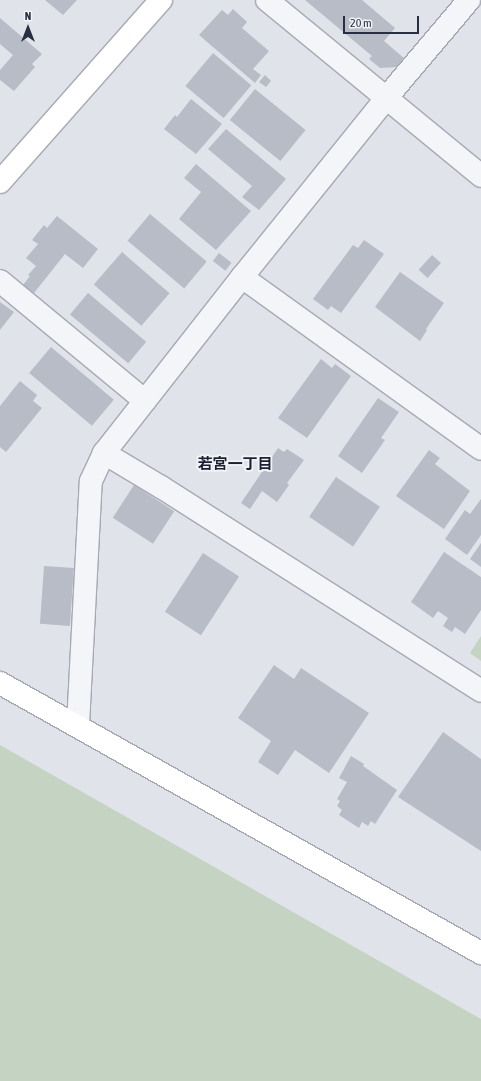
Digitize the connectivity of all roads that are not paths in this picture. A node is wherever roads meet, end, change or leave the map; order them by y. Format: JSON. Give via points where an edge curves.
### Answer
{"nodes":[{"id":1,"x":160,"y":0,"type":"edge"},
{"id":2,"x":267,"y":0,"type":"edge"},
{"id":3,"x":469,"y":0,"type":"edge"},
{"id":4,"x":387,"y":97,"type":"junction"},
{"id":5,"x":481,"y":176,"type":"edge"},
{"id":6,"x":0,"y":182,"type":"edge"},
{"id":7,"x":242,"y":277,"type":"junction"},
{"id":8,"x":0,"y":281,"type":"edge"},
{"id":9,"x":145,"y":401,"type":"junction"},
{"id":10,"x":481,"y":449,"type":"edge"},
{"id":11,"x":104,"y":453,"type":"junction"},
{"id":12,"x":0,"y":683,"type":"edge"},
{"id":13,"x":481,"y":692,"type":"edge"},
{"id":14,"x":78,"y":725,"type":"junction"},
{"id":15,"x":481,"y":953,"type":"edge"}],
"edges":[{"from":1,"to":6,"type":"street"},
{"from":2,"to":4,"type":"street"},
{"from":3,"to":4,"type":"street"},
{"from":4,"to":5,"type":"street"},
{"from":4,"to":7,"type":"street"},
{"from":7,"to":9,"type":"street"},
{"from":7,"to":10,"type":"street"},
{"from":8,"to":9,"type":"street"},
{"from":9,"to":11,"type":"street"},
{"from":11,"to":13,"type":"street"},
{"from":11,"to":14,"type":"street","via":[[91,481]]},
{"from":12,"to":14,"type":"street"},
{"from":14,"to":15,"type":"street"}]}
